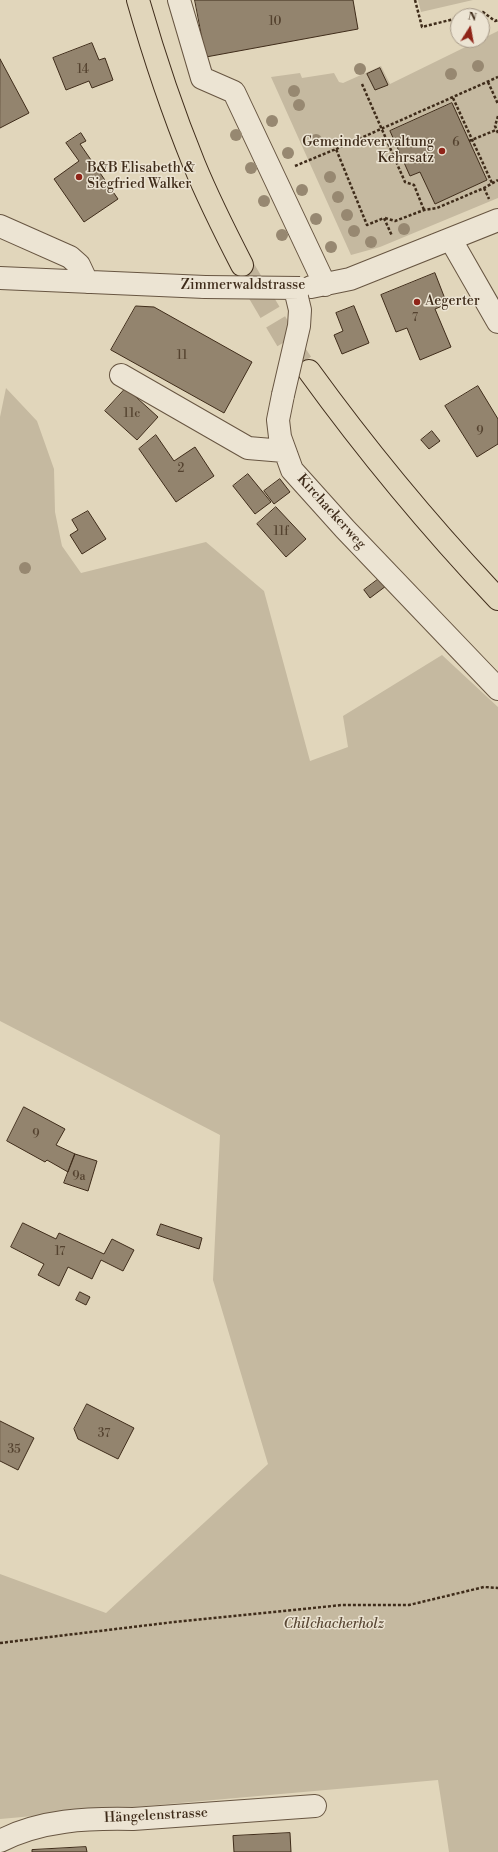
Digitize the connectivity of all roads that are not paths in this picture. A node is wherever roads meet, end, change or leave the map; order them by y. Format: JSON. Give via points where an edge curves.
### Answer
{"nodes":[{"id":1,"x":138,"y":0,"type":"edge"},
{"id":2,"x":179,"y":0,"type":"edge"},
{"id":3,"x":498,"y":220,"type":"edge"},
{"id":4,"x":0,"y":226,"type":"edge"},
{"id":5,"x":451,"y":240,"type":"junction"},
{"id":6,"x":242,"y":265,"type":"tunnel mouth"},
{"id":7,"x":0,"y":278,"type":"edge"},
{"id":8,"x":88,"y":282,"type":"junction"},
{"id":9,"x":325,"y":285,"type":"junction"},
{"id":10,"x":298,"y":288,"type":"junction"},
{"id":11,"x":498,"y":322,"type":"edge"},
{"id":12,"x":308,"y":371,"type":"tunnel mouth"},
{"id":13,"x":121,"y":375,"type":"dead end"},
{"id":14,"x":284,"y":451,"type":"junction"},
{"id":15,"x":498,"y":599,"type":"edge"},
{"id":16,"x":498,"y":689,"type":"edge"},
{"id":17,"x":315,"y":1806,"type":"dead end"},
{"id":18,"x":0,"y":1841,"type":"edge"}],
"edges":[{"from":1,"to":6,"type":"main road","via":[[179,127],[194,165]]},
{"from":2,"to":9,"type":"street","via":[[202,78],[234,92]]},
{"from":3,"to":5,"type":"street","name":"Zimmerwaldstrasse"},
{"from":4,"to":8,"type":"street","via":[[70,257],[79,265]]},
{"from":5,"to":9,"type":"street","name":"Zimmerwaldstrasse","via":[[350,279]]},
{"from":5,"to":11,"type":"street"},
{"from":7,"to":8,"type":"street","name":"Zimmerwaldstrasse"},
{"from":8,"to":10,"type":"street","name":"Zimmerwaldstrasse","bridge":true},
{"from":9,"to":10,"type":"street","name":"Zimmerwaldstrasse"},
{"from":10,"to":14,"type":"street","name":"Kirchackerweg","bridge":true,"via":[[299,326],[278,420]]},
{"from":12,"to":15,"type":"main road","via":[[399,488]]},
{"from":13,"to":14,"type":"street","via":[[248,448]]},
{"from":14,"to":16,"type":"street","name":"Kirchackerweg","via":[[292,470],[345,529]]},
{"from":17,"to":18,"type":"street","name":"Hängelenstrasse","via":[[59,1822],[18,1832]]}]}
